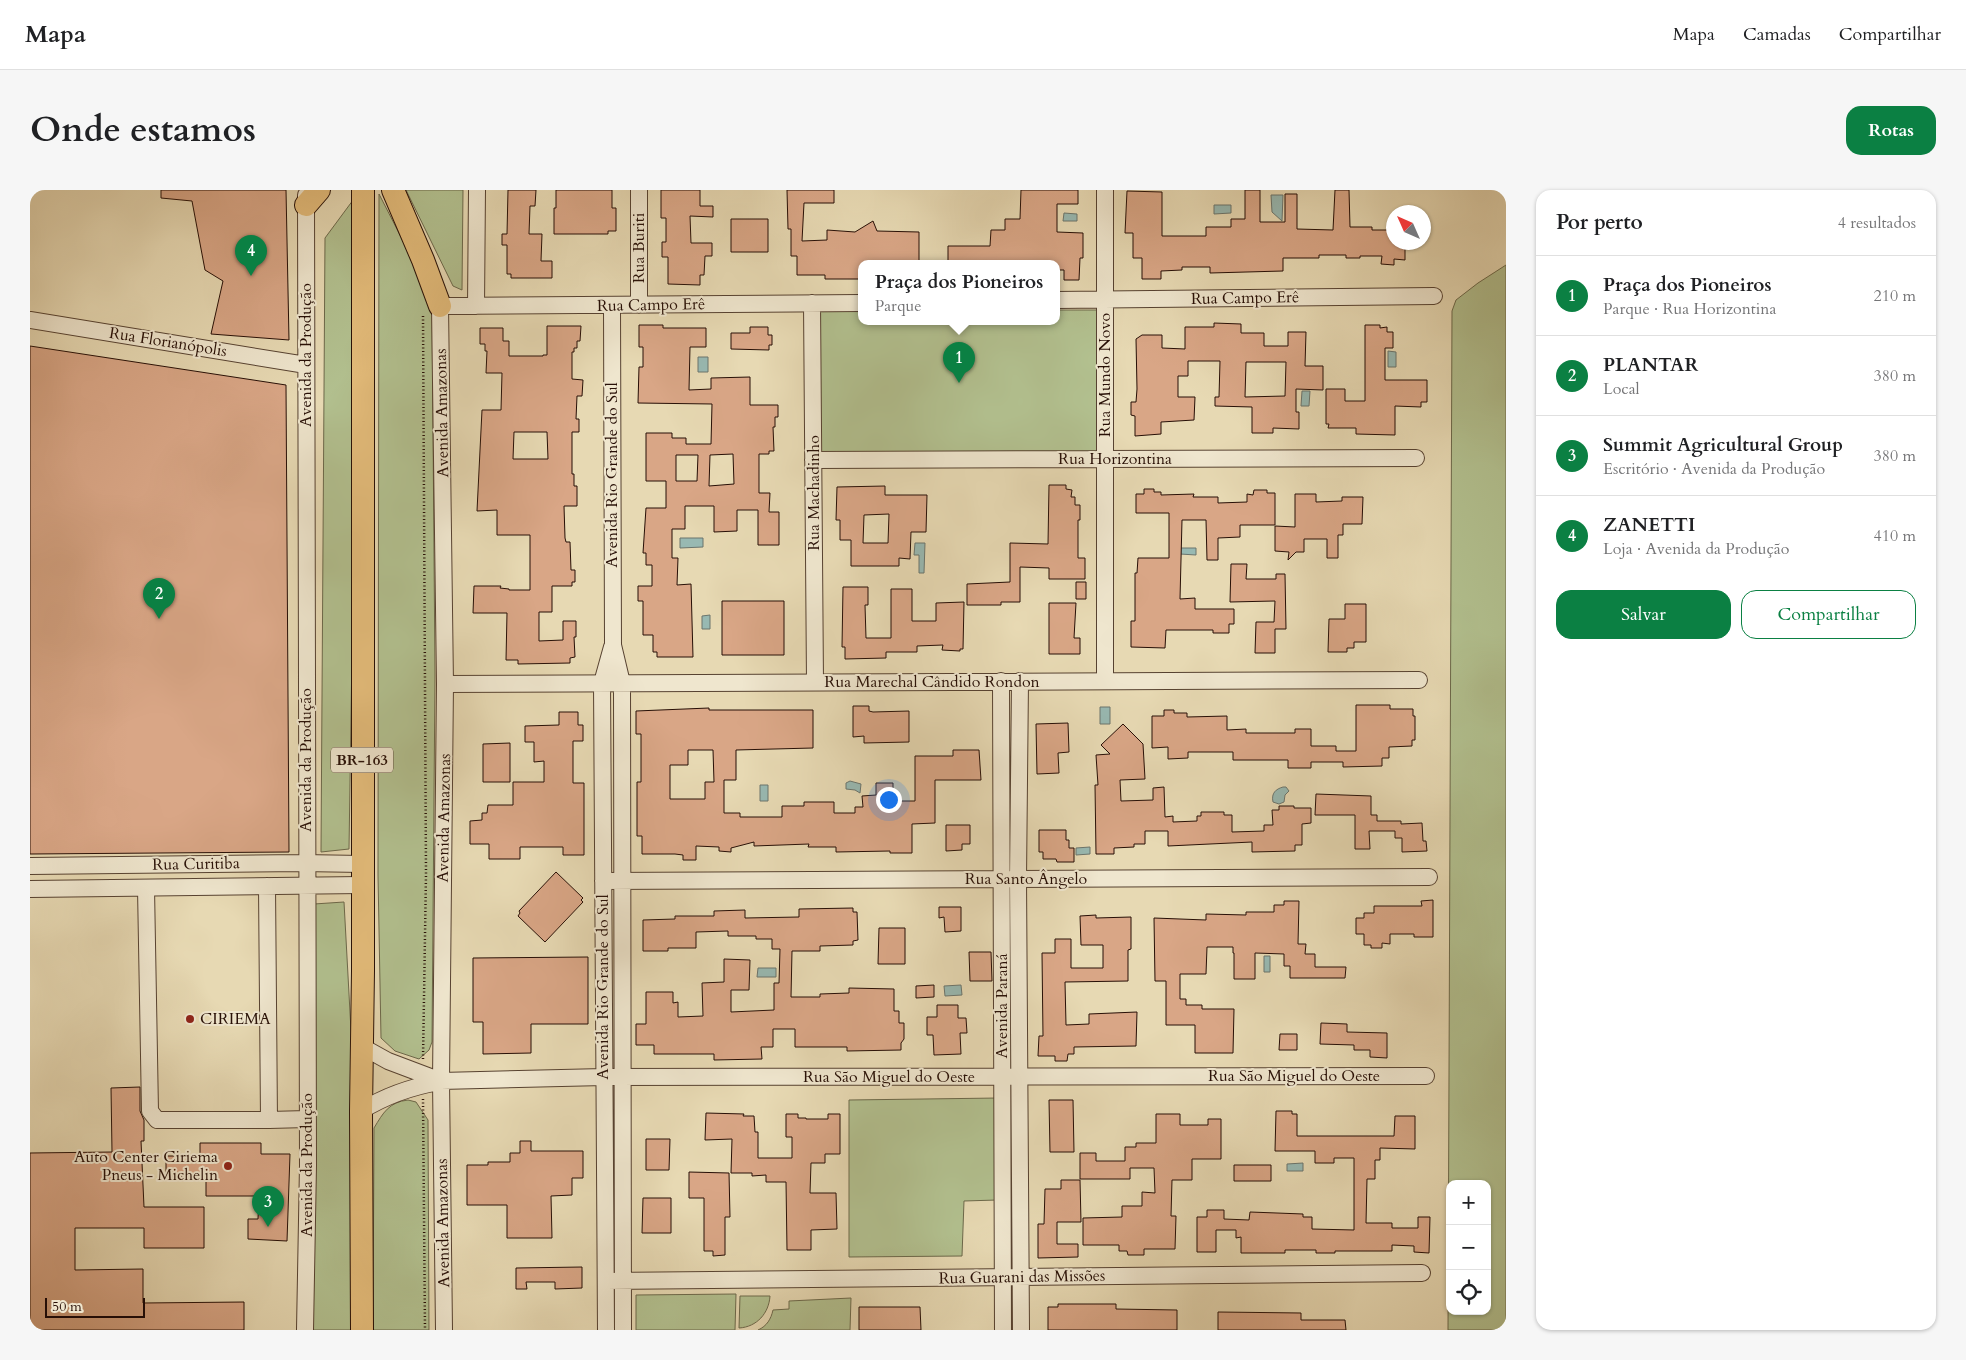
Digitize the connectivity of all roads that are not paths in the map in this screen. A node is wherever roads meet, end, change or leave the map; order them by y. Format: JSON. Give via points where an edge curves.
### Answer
{"nodes":[{"id":1,"x":363,"y":190,"type":"edge"},
{"id":2,"x":393,"y":190,"type":"edge"},
{"id":3,"x":477,"y":190,"type":"edge"},
{"id":4,"x":639,"y":190,"type":"edge"},
{"id":5,"x":1105,"y":190,"type":"edge"},
{"id":6,"x":310,"y":195,"type":"edge"},
{"id":7,"x":1434,"y":296,"type":"dead end"},
{"id":8,"x":1060,"y":300,"type":"edge"},
{"id":9,"x":1105,"y":300,"type":"junction"},
{"id":10,"x":812,"y":303,"type":"junction"},
{"id":11,"x":858,"y":303,"type":"edge"},
{"id":12,"x":639,"y":305,"type":"junction"},
{"id":13,"x":476,"y":306,"type":"junction"},
{"id":14,"x":612,"y":306,"type":"junction"},
{"id":15,"x":432,"y":308,"type":"junction"},
{"id":16,"x":30,"y":320,"type":"edge"},
{"id":17,"x":306,"y":365,"type":"junction"},
{"id":18,"x":1416,"y":458,"type":"dead end"},
{"id":19,"x":1105,"y":459,"type":"junction"},
{"id":20,"x":814,"y":460,"type":"junction"},
{"id":21,"x":612,"y":645,"type":"junction"},
{"id":22,"x":1419,"y":680,"type":"dead end"},
{"id":23,"x":1001,"y":681,"type":"junction"},
{"id":24,"x":1020,"y":681,"type":"junction"},
{"id":25,"x":1105,"y":681,"type":"junction"},
{"id":26,"x":815,"y":682,"type":"junction"},
{"id":27,"x":602,"y":683,"type":"junction"},
{"id":28,"x":622,"y":683,"type":"junction"},
{"id":29,"x":446,"y":684,"type":"junction"},
{"id":30,"x":306,"y":863,"type":"junction"},
{"id":31,"x":30,"y":866,"type":"edge"},
{"id":32,"x":362,"y":875,"type":"junction"},
{"id":33,"x":1429,"y":877,"type":"dead end"},
{"id":34,"x":1001,"y":880,"type":"junction"},
{"id":35,"x":1018,"y":880,"type":"junction"},
{"id":36,"x":603,"y":881,"type":"junction"},
{"id":37,"x":622,"y":881,"type":"junction"},
{"id":38,"x":268,"y":886,"type":"junction"},
{"id":39,"x":307,"y":886,"type":"junction"},
{"id":40,"x":146,"y":888,"type":"junction"},
{"id":41,"x":30,"y":889,"type":"edge"},
{"id":42,"x":361,"y":1046,"type":"junction"},
{"id":43,"x":1002,"y":1076,"type":"junction"},
{"id":44,"x":1020,"y":1076,"type":"junction"},
{"id":45,"x":1426,"y":1076,"type":"dead end"},
{"id":46,"x":604,"y":1077,"type":"junction"},
{"id":47,"x":622,"y":1077,"type":"junction"},
{"id":48,"x":422,"y":1080,"type":"junction"},
{"id":49,"x":441,"y":1081,"type":"junction"},
{"id":50,"x":361,"y":1112,"type":"junction"},
{"id":51,"x":307,"y":1119,"type":"junction"},
{"id":52,"x":269,"y":1120,"type":"junction"},
{"id":53,"x":1422,"y":1273,"type":"dead end"},
{"id":54,"x":1003,"y":1277,"type":"junction"},
{"id":55,"x":1021,"y":1277,"type":"junction"},
{"id":56,"x":606,"y":1281,"type":"junction"},
{"id":57,"x":623,"y":1281,"type":"junction"},
{"id":58,"x":305,"y":1330,"type":"edge"},
{"id":59,"x":362,"y":1330,"type":"edge"},
{"id":60,"x":444,"y":1330,"type":"edge"},
{"id":61,"x":606,"y":1330,"type":"edge"},
{"id":62,"x":623,"y":1330,"type":"edge"},
{"id":63,"x":1003,"y":1330,"type":"edge"},
{"id":64,"x":1021,"y":1330,"type":"edge"}],
"edges":[{"from":1,"to":32,"type":"highway","number":"BR-163"},
{"from":2,"to":15,"type":"highway"},
{"from":3,"to":13,"type":"street"},
{"from":4,"to":12,"type":"street","name":"Rua Buriti"},
{"from":5,"to":9,"type":"street","name":"Rua Mundo Novo"},
{"from":6,"to":17,"type":"street","name":"Avenida da Produção"},
{"from":7,"to":9,"type":"street","name":"Rua Campo Erê"},
{"from":8,"to":9,"type":"street","name":"Rua Campo Erê"},
{"from":9,"to":19,"type":"street","name":"Rua Mundo Novo"},
{"from":10,"to":11,"type":"street","name":"Rua Campo Erê"},
{"from":10,"to":12,"type":"street","name":"Rua Campo Erê"},
{"from":10,"to":20,"type":"street","name":"Rua Machadinho"},
{"from":12,"to":14,"type":"street","name":"Rua Campo Erê"},
{"from":13,"to":14,"type":"street","name":"Rua Campo Erê"},
{"from":13,"to":15,"type":"street","name":"Rua Campo Erê"},
{"from":14,"to":21,"type":"street","name":"Avenida Rio Grande do Sul"},
{"from":15,"to":29,"type":"street","name":"Avenida Amazonas"},
{"from":16,"to":17,"type":"street","name":"Rua Florianópolis"},
{"from":17,"to":30,"type":"street","name":"Avenida da Produção"},
{"from":18,"to":19,"type":"street","name":"Rua Horizontina"},
{"from":19,"to":20,"type":"street","name":"Rua Horizontina"},
{"from":19,"to":25,"type":"street","name":"Rua Mundo Novo"},
{"from":20,"to":26,"type":"street","name":"Rua Machadinho"},
{"from":21,"to":27,"type":"street","name":"Avenida Rio Grande do Sul"},
{"from":21,"to":28,"type":"street","name":"Avenida Rio Grande do Sul"},
{"from":22,"to":25,"type":"street","name":"Rua Marechal Cândido Rondon"},
{"from":23,"to":24,"type":"street","name":"Rua Marechal Cândido Rondon"},
{"from":23,"to":26,"type":"street","name":"Rua Marechal Cândido Rondon"},
{"from":23,"to":34,"type":"street","name":"Avenida Paraná"},
{"from":24,"to":25,"type":"street","name":"Rua Marechal Cândido Rondon"},
{"from":24,"to":35,"type":"street","name":"Avenida Paraná"},
{"from":26,"to":28,"type":"street","name":"Rua Marechal Cândido Rondon"},
{"from":27,"to":28,"type":"street","name":"Rua Marechal Cândido Rondon"},
{"from":27,"to":29,"type":"street","name":"Rua Marechal Cândido Rondon"},
{"from":27,"to":36,"type":"street","name":"Avenida Rio Grande do Sul"},
{"from":28,"to":37,"type":"street","name":"Avenida Rio Grande do Sul"},
{"from":29,"to":49,"type":"street","name":"Avenida Amazonas"},
{"from":30,"to":31,"type":"street","name":"Rua Curitiba"},
{"from":30,"to":32,"type":"street","name":"Rua Curitiba"},
{"from":30,"to":39,"type":"street","name":"Avenida da Produção"},
{"from":32,"to":39,"type":"street","name":"Rua Curitiba"},
{"from":32,"to":42,"type":"highway","number":"BR-163"},
{"from":33,"to":35,"type":"street","name":"Rua Santo Ângelo"},
{"from":34,"to":35,"type":"street","name":"Rua Santo Ângelo"},
{"from":34,"to":37,"type":"street","name":"Rua Santo Ângelo"},
{"from":34,"to":43,"type":"street","name":"Avenida Paraná"},
{"from":35,"to":44,"type":"street","name":"Avenida Paraná"},
{"from":36,"to":37,"type":"street","name":"Rua Santo Ângelo"},
{"from":36,"to":46,"type":"street","name":"Avenida Rio Grande do Sul"},
{"from":37,"to":47,"type":"street","name":"Avenida Rio Grande do Sul"},
{"from":38,"to":39,"type":"street","name":"Rua Curitiba"},
{"from":38,"to":40,"type":"street","name":"Rua Curitiba"},
{"from":38,"to":52,"type":"street"},
{"from":39,"to":51,"type":"street","name":"Avenida da Produção"},
{"from":40,"to":41,"type":"street","name":"Rua Curitiba"},
{"from":40,"to":52,"type":"street","via":[[150,1111],[157,1120]]},
{"from":42,"to":48,"type":"street","name":"Rua São Miguel do Oeste"},
{"from":42,"to":50,"type":"highway","number":"BR-163"},
{"from":43,"to":44,"type":"street","name":"Rua São Miguel do Oeste"},
{"from":43,"to":47,"type":"street","name":"Rua São Miguel do Oeste"},
{"from":43,"to":54,"type":"street","name":"Avenida Paraná"},
{"from":44,"to":45,"type":"street","name":"Rua São Miguel do Oeste"},
{"from":44,"to":55,"type":"street","name":"Avenida Paraná"},
{"from":46,"to":47,"type":"street","name":"Rua São Miguel do Oeste"},
{"from":46,"to":49,"type":"street","name":"Rua São Miguel do Oeste"},
{"from":46,"to":56,"type":"street","name":"Avenida Rio Grande do Sul"},
{"from":47,"to":57,"type":"street","name":"Avenida Rio Grande do Sul"},
{"from":48,"to":49,"type":"street","name":"Rua São Miguel do Oeste"},
{"from":48,"to":50,"type":"street"},
{"from":49,"to":60,"type":"street","name":"Avenida Amazonas"},
{"from":50,"to":59,"type":"highway","number":"BR-163"},
{"from":51,"to":52,"type":"street"},
{"from":51,"to":58,"type":"street","name":"Avenida da Produção"},
{"from":53,"to":55,"type":"street","name":"Rua Guarani das Missões"},
{"from":54,"to":55,"type":"street","name":"Rua Guarani das Missões"},
{"from":54,"to":57,"type":"street","name":"Rua Guarani das Missões"},
{"from":54,"to":63,"type":"street","name":"Avenida Paraná"},
{"from":55,"to":64,"type":"street","name":"Avenida Paraná"},
{"from":56,"to":57,"type":"street","name":"Rua Guarani das Missões"},
{"from":56,"to":61,"type":"street","name":"Avenida Rio Grande do Sul"},
{"from":57,"to":62,"type":"street","name":"Avenida Rio Grande do Sul"}]}
